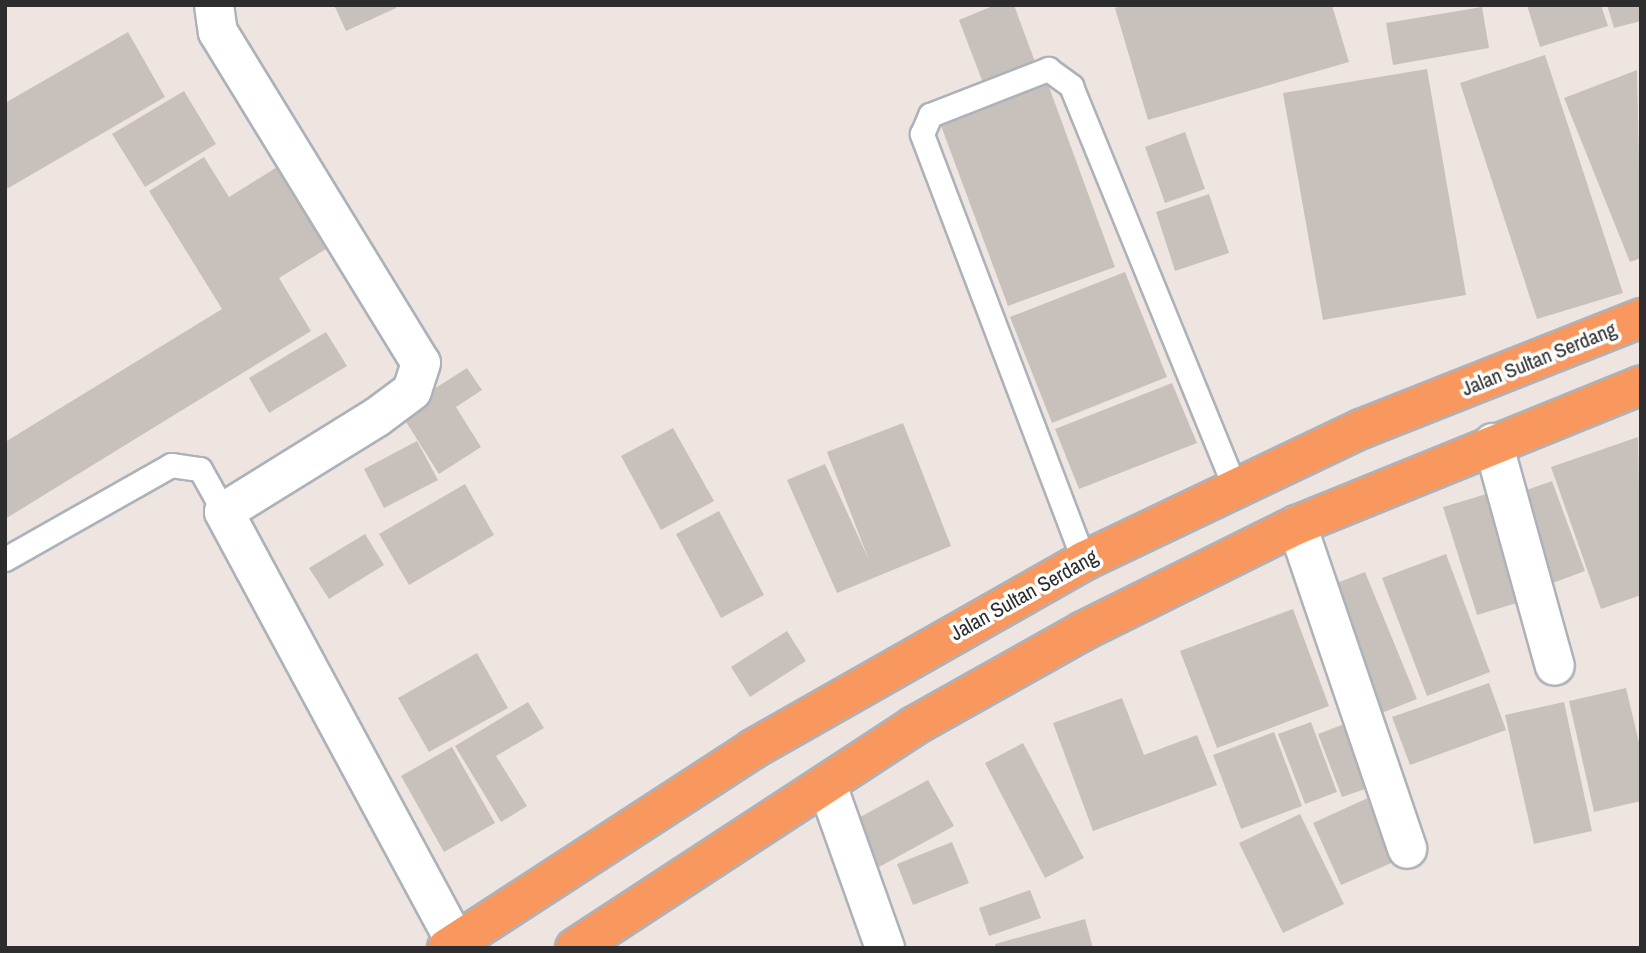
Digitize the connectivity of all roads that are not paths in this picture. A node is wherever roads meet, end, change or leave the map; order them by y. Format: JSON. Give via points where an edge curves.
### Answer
{"nodes":[{"id":1,"x":214,"y":5,"type":"edge"},
{"id":2,"x":1641,"y":318,"type":"edge"},
{"id":3,"x":1641,"y":385,"type":"edge"},
{"id":4,"x":1493,"y":443,"type":"junction"},
{"id":5,"x":1234,"y":485,"type":"junction"},
{"id":6,"x":224,"y":512,"type":"junction"},
{"id":7,"x":1297,"y":525,"type":"junction"},
{"id":8,"x":5,"y":559,"type":"edge"},
{"id":9,"x":1084,"y":561,"type":"junction"},
{"id":10,"x":1555,"y":666,"type":"dead end"},
{"id":11,"x":827,"y":785,"type":"junction"},
{"id":12,"x":1407,"y":849,"type":"dead end"},
{"id":13,"x":451,"y":945,"type":"edge"},
{"id":14,"x":575,"y":948,"type":"edge"},
{"id":15,"x":885,"y":948,"type":"edge"}],
"edges":[{"from":1,"to":6,"type":"street","via":[[218,32],[416,348],[421,363],[412,391]]},
{"from":2,"to":5,"type":"highway","name":"Jalan Sultan Serdang"},
{"from":3,"to":4,"type":"highway"},
{"from":4,"to":7,"type":"highway"},
{"from":4,"to":10,"type":"street"},
{"from":5,"to":9,"type":"highway","name":"Jalan Sultan Serdang"},
{"from":5,"to":9,"type":"lane","via":[[1071,86],[1048,69],[930,115],[922,134]]},
{"from":6,"to":8,"type":"lane","via":[[200,469],[171,465]]},
{"from":6,"to":13,"type":"street"},
{"from":7,"to":11,"type":"highway","via":[[1083,631],[914,726]]},
{"from":7,"to":12,"type":"street"},
{"from":9,"to":13,"type":"highway","name":"Jalan Sultan Serdang","via":[[753,749]]},
{"from":11,"to":14,"type":"highway"},
{"from":11,"to":15,"type":"street"}]}
